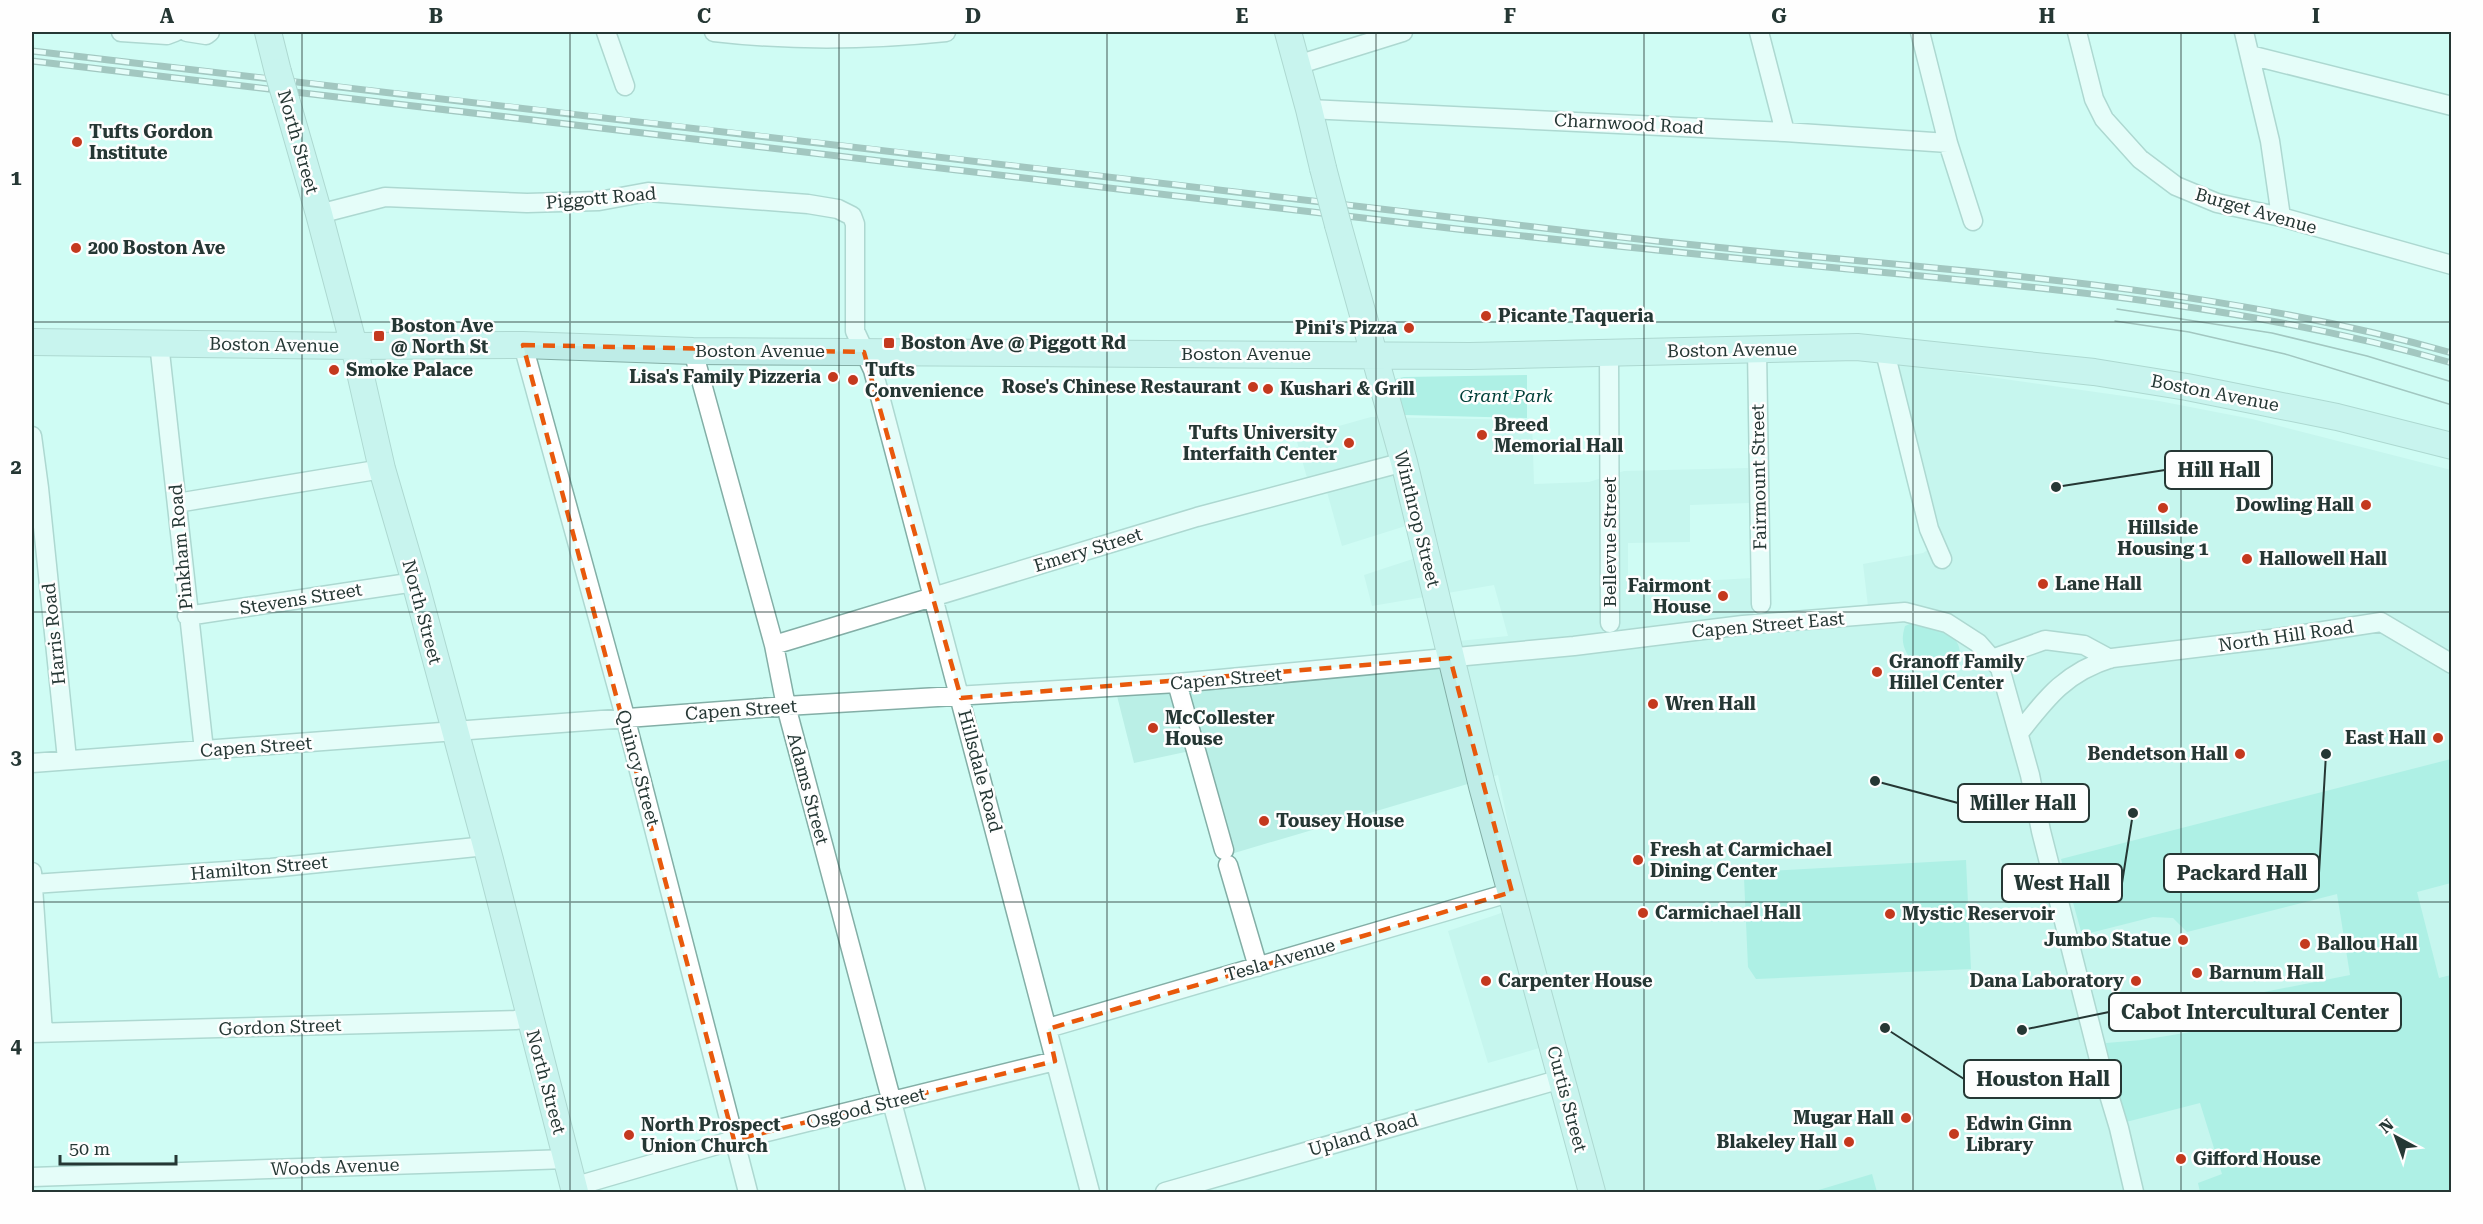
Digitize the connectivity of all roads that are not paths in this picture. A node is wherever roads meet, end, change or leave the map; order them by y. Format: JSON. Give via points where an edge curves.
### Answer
{"nodes":[{"id":1,"x":121,"y":32,"type":"edge"},
{"id":2,"x":175,"y":32,"type":"edge"},
{"id":3,"x":187,"y":32,"type":"edge"},
{"id":4,"x":210,"y":32,"type":"edge"},
{"id":5,"x":268,"y":32,"type":"edge"},
{"id":6,"x":606,"y":32,"type":"edge"},
{"id":7,"x":714,"y":32,"type":"edge"},
{"id":8,"x":946,"y":32,"type":"edge"},
{"id":9,"x":1288,"y":32,"type":"edge"},
{"id":10,"x":1403,"y":32,"type":"edge"},
{"id":11,"x":1759,"y":32,"type":"edge"},
{"id":12,"x":1920,"y":32,"type":"edge"},
{"id":13,"x":2077,"y":32,"type":"edge"},
{"id":14,"x":2244,"y":32,"type":"edge"},
{"id":15,"x":2250,"y":55,"type":"junction"},
{"id":16,"x":1298,"y":65,"type":"junction"},
{"id":17,"x":625,"y":86,"type":"dead end"},
{"id":18,"x":2451,"y":106,"type":"edge"},
{"id":19,"x":1309,"y":109,"type":"junction"},
{"id":20,"x":1785,"y":132,"type":"junction"},
{"id":21,"x":1948,"y":143,"type":"junction"},
{"id":22,"x":320,"y":214,"type":"junction"},
{"id":23,"x":2281,"y":217,"type":"junction"},
{"id":24,"x":1973,"y":221,"type":"dead end"},
{"id":25,"x":2451,"y":265,"type":"edge"},
{"id":26,"x":32,"y":342,"type":"edge"},
{"id":27,"x":159,"y":343,"type":"junction"},
{"id":28,"x":523,"y":345,"type":"junction"},
{"id":29,"x":354,"y":346,"type":"junction"},
{"id":30,"x":1884,"y":348,"type":"junction"},
{"id":31,"x":1757,"y":349,"type":"junction"},
{"id":32,"x":693,"y":351,"type":"junction"},
{"id":33,"x":864,"y":352,"type":"junction"},
{"id":34,"x":1609,"y":353,"type":"junction"},
{"id":35,"x":1373,"y":355,"type":"junction"},
{"id":36,"x":32,"y":436,"type":"edge"},
{"id":37,"x":2451,"y":446,"type":"edge"},
{"id":38,"x":1404,"y":462,"type":"junction"},
{"id":39,"x":382,"y":469,"type":"junction"},
{"id":40,"x":177,"y":503,"type":"junction"},
{"id":41,"x":1942,"y":558,"type":"dead end"},
{"id":42,"x":415,"y":582,"type":"junction"},
{"id":43,"x":933,"y":597,"type":"junction"},
{"id":44,"x":1761,"y":604,"type":"dead end"},
{"id":45,"x":187,"y":616,"type":"junction"},
{"id":46,"x":1611,"y":622,"type":"dead end"},
{"id":47,"x":774,"y":645,"type":"junction"},
{"id":48,"x":1450,"y":658,"type":"junction"},
{"id":49,"x":1992,"y":659,"type":"junction"},
{"id":50,"x":2109,"y":659,"type":"junction"},
{"id":51,"x":2451,"y":664,"type":"edge"},
{"id":52,"x":1177,"y":683,"type":"junction"},
{"id":53,"x":961,"y":698,"type":"junction"},
{"id":54,"x":786,"y":706,"type":"junction"},
{"id":55,"x":625,"y":719,"type":"junction"},
{"id":56,"x":454,"y":732,"type":"junction"},
{"id":57,"x":2019,"y":733,"type":"junction"},
{"id":58,"x":204,"y":750,"type":"junction"},
{"id":59,"x":67,"y":759,"type":"junction"},
{"id":60,"x":32,"y":763,"type":"edge"},
{"id":61,"x":486,"y":846,"type":"junction"},
{"id":62,"x":32,"y":878,"type":"edge"},
{"id":63,"x":1512,"y":892,"type":"junction"},
{"id":64,"x":1258,"y":967,"type":"junction"},
{"id":65,"x":1543,"y":1006,"type":"joint"},
{"id":66,"x":529,"y":1018,"type":"junction"},
{"id":67,"x":1048,"y":1028,"type":"junction"},
{"id":68,"x":37,"y":1033,"type":"edge"},
{"id":69,"x":1055,"y":1061,"type":"junction"},
{"id":70,"x":1561,"y":1079,"type":"junction"},
{"id":71,"x":891,"y":1101,"type":"junction"},
{"id":72,"x":734,"y":1140,"type":"junction"},
{"id":73,"x":567,"y":1159,"type":"junction"},
{"id":74,"x":32,"y":1177,"type":"edge"},
{"id":75,"x":574,"y":1190,"type":"edge"},
{"id":76,"x":748,"y":1192,"type":"edge"},
{"id":77,"x":916,"y":1192,"type":"edge"},
{"id":78,"x":1090,"y":1192,"type":"edge"},
{"id":79,"x":1166,"y":1192,"type":"edge"},
{"id":80,"x":1592,"y":1192,"type":"edge"},
{"id":81,"x":2134,"y":1192,"type":"edge"}],
"edges":[{"from":1,"to":2,"type":"street"},
{"from":3,"to":4,"type":"street"},
{"from":5,"to":22,"type":"main road","name":"North Street","bridge":true},
{"from":6,"to":17,"type":"street"},
{"from":7,"to":8,"type":"street","via":[[834,40]]},
{"from":9,"to":16,"type":"main road","name":"Winthrop Street"},
{"from":10,"to":16,"type":"street"},
{"from":11,"to":20,"type":"street"},
{"from":12,"to":21,"type":"street"},
{"from":13,"to":23,"type":"street","name":"Burget Avenue","via":[[2094,99],[2116,134],[2140,159],[2176,186],[2217,203]]},
{"from":14,"to":15,"type":"street"},
{"from":15,"to":18,"type":"street"},
{"from":15,"to":23,"type":"street","via":[[2270,141]]},
{"from":16,"to":19,"type":"main road","name":"Winthrop Street"},
{"from":19,"to":20,"type":"street","name":"Charnwood Road"},
{"from":19,"to":35,"type":"main road","name":"Winthrop Street","bridge":true},
{"from":20,"to":21,"type":"street","name":"Charnwood Road"},
{"from":21,"to":24,"type":"street"},
{"from":22,"to":29,"type":"main road","name":"North Street"},
{"from":22,"to":33,"type":"street","name":"Piggott Road","via":[[385,197],[527,203],[599,201],[648,192],[838,209],[854,219],[855,331]]},
{"from":23,"to":25,"type":"street","name":"Burget Avenue"},
{"from":26,"to":27,"type":"main road","name":"Boston Avenue"},
{"from":27,"to":29,"type":"main road","name":"Boston Avenue"},
{"from":27,"to":40,"type":"street","name":"Pinkham Road"},
{"from":28,"to":29,"type":"main road","name":"Boston Avenue"},
{"from":28,"to":32,"type":"main road","name":"Boston Avenue"},
{"from":28,"to":55,"type":"street","name":"Quincy Street"},
{"from":29,"to":39,"type":"main road","name":"North Street"},
{"from":30,"to":31,"type":"main road","name":"Boston Avenue"},
{"from":30,"to":37,"type":"main road","name":"Boston Avenue","via":[[2094,372],[2187,387],[2337,417]]},
{"from":30,"to":41,"type":"street","via":[[1929,529]]},
{"from":31,"to":34,"type":"main road","name":"Boston Avenue"},
{"from":31,"to":44,"type":"street","name":"Fairmount Street"},
{"from":32,"to":33,"type":"main road","name":"Boston Avenue"},
{"from":32,"to":47,"type":"street","name":"Adams Street"},
{"from":33,"to":35,"type":"main road","name":"Boston Avenue"},
{"from":33,"to":43,"type":"street","name":"Hillsdale Road","via":[[873,370]]},
{"from":34,"to":35,"type":"main road","name":"Boston Avenue"},
{"from":34,"to":46,"type":"street","name":"Bellevue Street"},
{"from":35,"to":38,"type":"main road","name":"Winthrop Street"},
{"from":36,"to":59,"type":"street","name":"Harris Road"},
{"from":38,"to":43,"type":"street","name":"Emery Street","via":[[1197,517]]},
{"from":38,"to":48,"type":"main road","name":"Winthrop Street"},
{"from":39,"to":40,"type":"street"},
{"from":39,"to":42,"type":"main road","name":"North Street"},
{"from":40,"to":45,"type":"street","name":"Pinkham Road"},
{"from":42,"to":45,"type":"street","name":"Stevens Street"},
{"from":42,"to":56,"type":"main road","name":"North Street"},
{"from":43,"to":47,"type":"street","name":"Emery Street"},
{"from":43,"to":53,"type":"street","name":"Hillsdale Road"},
{"from":45,"to":58,"type":"street","name":"Pinkham Road"},
{"from":47,"to":54,"type":"street","name":"Adams Street"},
{"from":48,"to":49,"type":"street","name":"Capen Street East","via":[[1743,625],[1905,612],[1947,623],[1978,643]]},
{"from":48,"to":52,"type":"street","name":"Capen Street"},
{"from":48,"to":63,"type":"main road","name":"Winthrop Street"},
{"from":49,"to":50,"type":"street","via":[[2045,640],[2084,645]]},
{"from":49,"to":57,"type":"street","name":"Capen Street East","via":[[2000,668]]},
{"from":50,"to":51,"type":"street","name":"North Hill Road","via":[[2381,622]]},
{"from":50,"to":57,"type":"street","name":"North Hill Road","via":[[2071,676],[2053,691]]},
{"from":52,"to":53,"type":"street","name":"Capen Street"},
{"from":52,"to":64,"type":"street"},
{"from":53,"to":54,"type":"street","name":"Capen Street"},
{"from":53,"to":67,"type":"street","name":"Hillsdale Road"},
{"from":54,"to":55,"type":"street","name":"Capen Street"},
{"from":54,"to":71,"type":"street","name":"Adams Street"},
{"from":55,"to":56,"type":"street","name":"Capen Street"},
{"from":55,"to":72,"type":"street","name":"Quincy Street"},
{"from":56,"to":58,"type":"street","name":"Capen Street"},
{"from":56,"to":61,"type":"main road","name":"North Street"},
{"from":57,"to":81,"type":"street","name":"Capen Street East","via":[[2045,850]]},
{"from":58,"to":59,"type":"street","name":"Capen Street"},
{"from":59,"to":60,"type":"street","name":"Capen Street"},
{"from":61,"to":62,"type":"street","name":"Hamilton Street","via":[[271,868]]},
{"from":61,"to":66,"type":"main road","name":"North Street"},
{"from":62,"to":68,"type":"street","via":[[39,989]]},
{"from":63,"to":64,"type":"street","name":"Tesla Avenue"},
{"from":63,"to":65,"type":"main road","name":"Winthrop Street"},
{"from":64,"to":67,"type":"street","name":"Tesla Avenue"},
{"from":65,"to":70,"type":"main road","name":"Curtis Street"},
{"from":66,"to":68,"type":"street","name":"Gordon Street"},
{"from":66,"to":73,"type":"main road","name":"North Street"},
{"from":67,"to":69,"type":"street","name":"Hillsdale Road"},
{"from":69,"to":71,"type":"street","name":"Osgood Street"},
{"from":69,"to":78,"type":"street","name":"Hillsdale Road"},
{"from":70,"to":79,"type":"street","name":"Upland Road"},
{"from":70,"to":80,"type":"main road","name":"Curtis Street"},
{"from":71,"to":72,"type":"street","name":"Osgood Street"},
{"from":71,"to":77,"type":"street","name":"Adams Street"},
{"from":72,"to":75,"type":"street","name":"Osgood Street"},
{"from":72,"to":76,"type":"street","name":"Quincy Street"},
{"from":73,"to":74,"type":"street","name":"Woods Avenue"},
{"from":73,"to":75,"type":"main road","name":"North Street"}]}
